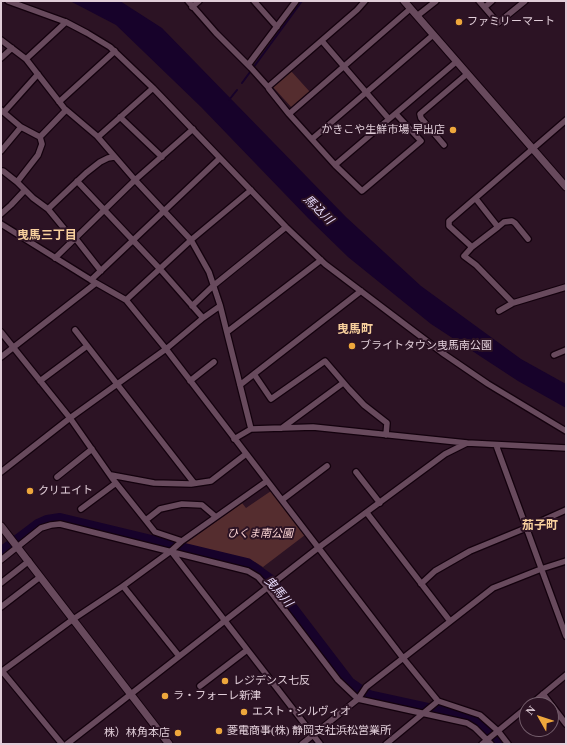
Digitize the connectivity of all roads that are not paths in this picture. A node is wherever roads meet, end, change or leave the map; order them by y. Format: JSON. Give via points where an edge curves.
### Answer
{"nodes":[{"id":1,"x":8,"y":1,"type":"edge"},
{"id":2,"x":188,"y":1,"type":"edge"},
{"id":3,"x":199,"y":1,"type":"edge"},
{"id":4,"x":254,"y":1,"type":"edge"},
{"id":5,"x":296,"y":1,"type":"edge"},
{"id":6,"x":365,"y":1,"type":"edge"},
{"id":7,"x":404,"y":1,"type":"edge"},
{"id":8,"x":436,"y":1,"type":"edge"},
{"id":9,"x":479,"y":1,"type":"edge"},
{"id":10,"x":492,"y":1,"type":"edge"},
{"id":11,"x":525,"y":1,"type":"edge"},
{"id":12,"x":192,"y":6,"type":"junction"},
{"id":13,"x":484,"y":7,"type":"junction"},
{"id":14,"x":410,"y":9,"type":"junction"},
{"id":15,"x":417,"y":16,"type":"junction"},
{"id":16,"x":66,"y":22,"type":"junction"},
{"id":17,"x":277,"y":27,"type":"junction"},
{"id":18,"x":433,"y":35,"type":"junction"},
{"id":19,"x":1,"y":40,"type":"edge"},
{"id":20,"x":322,"y":41,"type":"junction"},
{"id":21,"x":12,"y":48,"type":"junction"},
{"id":22,"x":115,"y":51,"type":"junction"},
{"id":23,"x":1,"y":58,"type":"edge"},
{"id":24,"x":26,"y":59,"type":"junction"},
{"id":25,"x":456,"y":62,"type":"junction"},
{"id":26,"x":344,"y":66,"type":"junction"},
{"id":27,"x":251,"y":68,"type":"junction"},
{"id":28,"x":38,"y":74,"type":"junction"},
{"id":29,"x":467,"y":74,"type":"junction"},
{"id":30,"x":268,"y":87,"type":"junction"},
{"id":31,"x":154,"y":88,"type":"junction"},
{"id":32,"x":367,"y":92,"type":"junction"},
{"id":33,"x":59,"y":102,"type":"junction"},
{"id":34,"x":66,"y":110,"type":"junction"},
{"id":35,"x":2,"y":111,"type":"edge"},
{"id":36,"x":290,"y":114,"type":"junction"},
{"id":37,"x":396,"y":114,"type":"junction"},
{"id":38,"x":120,"y":117,"type":"junction"},
{"id":39,"x":389,"y":119,"type":"junction"},
{"id":40,"x":566,"y":120,"type":"edge"},
{"id":41,"x":20,"y":127,"type":"junction"},
{"id":42,"x":193,"y":129,"type":"junction"},
{"id":43,"x":98,"y":137,"type":"junction"},
{"id":44,"x":40,"y":138,"type":"junction"},
{"id":45,"x":312,"y":139,"type":"junction"},
{"id":46,"x":444,"y":145,"type":"dead end"},
{"id":47,"x":533,"y":150,"type":"junction"},
{"id":48,"x":1,"y":151,"type":"edge"},
{"id":49,"x":114,"y":157,"type":"junction"},
{"id":50,"x":162,"y":157,"type":"junction"},
{"id":51,"x":220,"y":158,"type":"junction"},
{"id":52,"x":335,"y":165,"type":"junction"},
{"id":53,"x":1,"y":171,"type":"edge"},
{"id":54,"x":135,"y":180,"type":"junction"},
{"id":55,"x":77,"y":181,"type":"junction"},
{"id":56,"x":17,"y":182,"type":"junction"},
{"id":57,"x":566,"y":187,"type":"edge"},
{"id":58,"x":25,"y":190,"type":"junction"},
{"id":59,"x":251,"y":190,"type":"junction"},
{"id":60,"x":476,"y":199,"type":"junction"},
{"id":61,"x":48,"y":210,"type":"junction"},
{"id":62,"x":105,"y":210,"type":"junction"},
{"id":63,"x":163,"y":211,"type":"junction"},
{"id":64,"x":1,"y":214,"type":"edge"},
{"id":65,"x":1,"y":224,"type":"edge"},
{"id":66,"x":286,"y":227,"type":"junction"},
{"id":67,"x":498,"y":227,"type":"junction"},
{"id":68,"x":76,"y":239,"type":"junction"},
{"id":69,"x":528,"y":239,"type":"dead end"},
{"id":70,"x":132,"y":240,"type":"junction"},
{"id":71,"x":190,"y":240,"type":"junction"},
{"id":72,"x":472,"y":247,"type":"junction"},
{"id":73,"x":56,"y":258,"type":"junction"},
{"id":74,"x":321,"y":260,"type":"junction"},
{"id":75,"x":160,"y":269,"type":"junction"},
{"id":76,"x":101,"y":271,"type":"junction"},
{"id":77,"x":94,"y":282,"type":"junction"},
{"id":78,"x":213,"y":286,"type":"junction"},
{"id":79,"x":566,"y":287,"type":"edge"},
{"id":80,"x":361,"y":291,"type":"junction"},
{"id":81,"x":126,"y":300,"type":"junction"},
{"id":82,"x":513,"y":303,"type":"junction"},
{"id":83,"x":192,"y":306,"type":"junction"},
{"id":84,"x":220,"y":306,"type":"junction"},
{"id":85,"x":499,"y":311,"type":"dead end"},
{"id":86,"x":203,"y":318,"type":"junction"},
{"id":87,"x":76,"y":330,"type":"dead end"},
{"id":88,"x":1,"y":332,"type":"edge"},
{"id":89,"x":227,"y":332,"type":"junction"},
{"id":90,"x":87,"y":346,"type":"junction"},
{"id":91,"x":13,"y":348,"type":"junction"},
{"id":92,"x":166,"y":349,"type":"junction"},
{"id":93,"x":566,"y":350,"type":"edge"},
{"id":94,"x":554,"y":355,"type":"dead end"},
{"id":95,"x":1,"y":357,"type":"edge"},
{"id":96,"x":214,"y":362,"type":"dead end"},
{"id":97,"x":254,"y":374,"type":"junction"},
{"id":98,"x":40,"y":381,"type":"junction"},
{"id":99,"x":190,"y":381,"type":"junction"},
{"id":100,"x":343,"y":383,"type":"junction"},
{"id":101,"x":117,"y":384,"type":"junction"},
{"id":102,"x":240,"y":385,"type":"junction"},
{"id":103,"x":70,"y":418,"type":"junction"},
{"id":104,"x":282,"y":428,"type":"junction"},
{"id":105,"x":251,"y":429,"type":"junction"},
{"id":106,"x":566,"y":431,"type":"edge"},
{"id":107,"x":386,"y":435,"type":"junction"},
{"id":108,"x":234,"y":439,"type":"junction"},
{"id":109,"x":467,"y":444,"type":"junction"},
{"id":110,"x":496,"y":445,"type":"junction"},
{"id":111,"x":566,"y":448,"type":"edge"},
{"id":112,"x":92,"y":449,"type":"junction"},
{"id":113,"x":246,"y":454,"type":"junction"},
{"id":114,"x":327,"y":466,"type":"dead end"},
{"id":115,"x":1,"y":472,"type":"edge"},
{"id":116,"x":356,"y":472,"type":"dead end"},
{"id":117,"x":111,"y":475,"type":"junction"},
{"id":118,"x":56,"y":476,"type":"dead end"},
{"id":119,"x":267,"y":481,"type":"junction"},
{"id":120,"x":116,"y":483,"type":"junction"},
{"id":121,"x":194,"y":483,"type":"junction"},
{"id":122,"x":282,"y":500,"type":"junction"},
{"id":123,"x":380,"y":503,"type":"junction"},
{"id":124,"x":81,"y":509,"type":"dead end"},
{"id":125,"x":566,"y":510,"type":"edge"},
{"id":126,"x":367,"y":513,"type":"junction"},
{"id":127,"x":216,"y":517,"type":"junction"},
{"id":128,"x":146,"y":520,"type":"junction"},
{"id":129,"x":1,"y":526,"type":"edge"},
{"id":130,"x":526,"y":528,"type":"junction"},
{"id":131,"x":180,"y":542,"type":"junction"},
{"id":132,"x":17,"y":546,"type":"junction"},
{"id":133,"x":318,"y":548,"type":"junction"},
{"id":134,"x":172,"y":550,"type":"junction"},
{"id":135,"x":1,"y":560,"type":"edge"},
{"id":136,"x":566,"y":561,"type":"edge"},
{"id":137,"x":28,"y":562,"type":"junction"},
{"id":138,"x":541,"y":569,"type":"junction"},
{"id":139,"x":40,"y":577,"type":"junction"},
{"id":140,"x":1,"y":583,"type":"edge"},
{"id":141,"x":421,"y":584,"type":"junction"},
{"id":142,"x":271,"y":585,"type":"junction"},
{"id":143,"x":122,"y":586,"type":"junction"},
{"id":144,"x":1,"y":607,"type":"edge"},
{"id":145,"x":72,"y":620,"type":"junction"},
{"id":146,"x":224,"y":621,"type":"junction"},
{"id":147,"x":450,"y":621,"type":"junction"},
{"id":148,"x":566,"y":636,"type":"edge"},
{"id":149,"x":247,"y":650,"type":"junction"},
{"id":150,"x":179,"y":656,"type":"junction"},
{"id":151,"x":403,"y":658,"type":"junction"},
{"id":152,"x":2,"y":671,"type":"edge"},
{"id":153,"x":566,"y":675,"type":"edge"},
{"id":154,"x":200,"y":686,"type":"dead end"},
{"id":155,"x":130,"y":694,"type":"junction"},
{"id":156,"x":543,"y":694,"type":"junction"},
{"id":157,"x":359,"y":697,"type":"junction"},
{"id":158,"x":539,"y":697,"type":"edge"},
{"id":159,"x":437,"y":703,"type":"junction"},
{"id":160,"x":425,"y":713,"type":"junction"},
{"id":161,"x":519,"y":714,"type":"edge"},
{"id":162,"x":566,"y":724,"type":"edge"},
{"id":163,"x":497,"y":732,"type":"junction"},
{"id":164,"x":313,"y":735,"type":"junction"},
{"id":165,"x":489,"y":741,"type":"edge"},
{"id":166,"x":62,"y":744,"type":"edge"},
{"id":167,"x":67,"y":744,"type":"edge"},
{"id":168,"x":169,"y":744,"type":"edge"},
{"id":169,"x":302,"y":744,"type":"edge"},
{"id":170,"x":320,"y":744,"type":"edge"},
{"id":171,"x":386,"y":744,"type":"edge"},
{"id":172,"x":482,"y":744,"type":"edge"},
{"id":173,"x":508,"y":744,"type":"edge"}],
"edges":[{"from":1,"to":16,"type":"street"},
{"from":2,"to":12,"type":"street"},
{"from":3,"to":12,"type":"street"},
{"from":4,"to":17,"type":"street"},
{"from":5,"to":17,"type":"street"},
{"from":6,"to":20,"type":"street"},
{"from":7,"to":14,"type":"street"},
{"from":8,"to":15,"type":"street"},
{"from":9,"to":13,"type":"street"},
{"from":10,"to":13,"type":"street"},
{"from":11,"to":13,"type":"street","via":[[498,23]]},
{"from":12,"to":27,"type":"street"},
{"from":14,"to":15,"type":"street"},
{"from":14,"to":26,"type":"street"},
{"from":15,"to":18,"type":"street"},
{"from":16,"to":22,"type":"street"},
{"from":16,"to":24,"type":"street"},
{"from":17,"to":27,"type":"street"},
{"from":18,"to":25,"type":"street"},
{"from":18,"to":32,"type":"street"},
{"from":19,"to":21,"type":"street"},
{"from":20,"to":26,"type":"street"},
{"from":20,"to":30,"type":"street"},
{"from":21,"to":23,"type":"street"},
{"from":21,"to":24,"type":"street"},
{"from":22,"to":31,"type":"street"},
{"from":22,"to":33,"type":"street"},
{"from":24,"to":28,"type":"street"},
{"from":25,"to":29,"type":"street"},
{"from":25,"to":37,"type":"street"},
{"from":26,"to":32,"type":"street"},
{"from":26,"to":36,"type":"street"},
{"from":27,"to":30,"type":"street"},
{"from":28,"to":33,"type":"street"},
{"from":28,"to":35,"type":"street"},
{"from":29,"to":46,"type":"street","via":[[420,114]]},
{"from":29,"to":47,"type":"street"},
{"from":30,"to":36,"type":"street"},
{"from":31,"to":38,"type":"street"},
{"from":31,"to":42,"type":"street"},
{"from":32,"to":39,"type":"street"},
{"from":32,"to":45,"type":"street"},
{"from":33,"to":34,"type":"street"},
{"from":34,"to":43,"type":"street"},
{"from":34,"to":44,"type":"street"},
{"from":35,"to":41,"type":"street"},
{"from":36,"to":45,"type":"street"},
{"from":37,"to":39,"type":"street"},
{"from":37,"to":52,"type":"street","via":[[421,141],[362,191]]},
{"from":38,"to":43,"type":"street"},
{"from":38,"to":50,"type":"street"},
{"from":39,"to":52,"type":"street"},
{"from":40,"to":47,"type":"street"},
{"from":41,"to":44,"type":"street"},
{"from":41,"to":48,"type":"street"},
{"from":42,"to":50,"type":"street"},
{"from":42,"to":51,"type":"street"},
{"from":43,"to":49,"type":"street"},
{"from":44,"to":56,"type":"street","via":[[42,144],[38,155]]},
{"from":45,"to":52,"type":"street"},
{"from":47,"to":57,"type":"street"},
{"from":47,"to":60,"type":"street"},
{"from":49,"to":54,"type":"street"},
{"from":49,"to":55,"type":"street","via":[[100,162]]},
{"from":50,"to":54,"type":"street"},
{"from":51,"to":59,"type":"street"},
{"from":51,"to":63,"type":"street"},
{"from":53,"to":56,"type":"street"},
{"from":54,"to":62,"type":"street"},
{"from":54,"to":63,"type":"street"},
{"from":55,"to":61,"type":"street"},
{"from":55,"to":62,"type":"street"},
{"from":56,"to":58,"type":"street"},
{"from":58,"to":61,"type":"street"},
{"from":58,"to":64,"type":"street"},
{"from":59,"to":66,"type":"street"},
{"from":59,"to":71,"type":"street"},
{"from":60,"to":67,"type":"street"},
{"from":60,"to":72,"type":"street","via":[[449,221],[449,226]]},
{"from":61,"to":68,"type":"street"},
{"from":62,"to":68,"type":"street"},
{"from":62,"to":70,"type":"street"},
{"from":63,"to":70,"type":"street"},
{"from":63,"to":71,"type":"street"},
{"from":65,"to":73,"type":"street"},
{"from":66,"to":74,"type":"street"},
{"from":66,"to":78,"type":"street"},
{"from":67,"to":69,"type":"street","via":[[504,222],[512,221]]},
{"from":67,"to":72,"type":"street"},
{"from":68,"to":73,"type":"street"},
{"from":68,"to":76,"type":"street"},
{"from":70,"to":75,"type":"street"},
{"from":70,"to":76,"type":"street"},
{"from":71,"to":75,"type":"street"},
{"from":71,"to":78,"type":"street","via":[[209,272]]},
{"from":72,"to":82,"type":"street","via":[[464,256]]},
{"from":73,"to":77,"type":"street"},
{"from":74,"to":80,"type":"street"},
{"from":74,"to":89,"type":"street"},
{"from":75,"to":81,"type":"street"},
{"from":75,"to":83,"type":"street"},
{"from":76,"to":77,"type":"street"},
{"from":77,"to":81,"type":"street"},
{"from":77,"to":91,"type":"street"},
{"from":78,"to":83,"type":"street"},
{"from":78,"to":84,"type":"street"},
{"from":79,"to":82,"type":"street"},
{"from":80,"to":97,"type":"street"},
{"from":80,"to":106,"type":"street","via":[[444,354]]},
{"from":81,"to":92,"type":"street"},
{"from":82,"to":85,"type":"street"},
{"from":83,"to":86,"type":"street"},
{"from":84,"to":86,"type":"street"},
{"from":84,"to":89,"type":"street"},
{"from":86,"to":92,"type":"street"},
{"from":87,"to":90,"type":"street"},
{"from":88,"to":91,"type":"street"},
{"from":89,"to":102,"type":"street"},
{"from":90,"to":98,"type":"street"},
{"from":90,"to":101,"type":"street"},
{"from":91,"to":95,"type":"street"},
{"from":91,"to":98,"type":"street"},
{"from":92,"to":99,"type":"street"},
{"from":92,"to":101,"type":"street"},
{"from":93,"to":94,"type":"street"},
{"from":96,"to":99,"type":"street"},
{"from":97,"to":100,"type":"street","via":[[271,399],[325,361]]},
{"from":97,"to":102,"type":"street"},
{"from":98,"to":103,"type":"street"},
{"from":99,"to":108,"type":"street"},
{"from":100,"to":104,"type":"street"},
{"from":100,"to":107,"type":"street","via":[[364,405],[387,423]]},
{"from":101,"to":103,"type":"street"},
{"from":101,"to":121,"type":"street"},
{"from":102,"to":105,"type":"street"},
{"from":103,"to":112,"type":"street"},
{"from":103,"to":115,"type":"street"},
{"from":104,"to":105,"type":"street"},
{"from":104,"to":107,"type":"street","via":[[313,427]]},
{"from":105,"to":108,"type":"street"},
{"from":107,"to":109,"type":"street"},
{"from":108,"to":113,"type":"street"},
{"from":109,"to":110,"type":"street"},
{"from":109,"to":123,"type":"street","via":[[445,454]]},
{"from":110,"to":111,"type":"street"},
{"from":110,"to":130,"type":"street"},
{"from":112,"to":117,"type":"street"},
{"from":112,"to":118,"type":"street"},
{"from":113,"to":119,"type":"street"},
{"from":113,"to":121,"type":"street","via":[[211,481]]},
{"from":114,"to":122,"type":"street"},
{"from":116,"to":123,"type":"street"},
{"from":117,"to":120,"type":"street"},
{"from":117,"to":121,"type":"street","via":[[154,483]]},
{"from":119,"to":122,"type":"street"},
{"from":119,"to":127,"type":"street"},
{"from":120,"to":124,"type":"street"},
{"from":120,"to":128,"type":"street"},
{"from":122,"to":133,"type":"street"},
{"from":123,"to":126,"type":"street"},
{"from":125,"to":130,"type":"street"},
{"from":126,"to":133,"type":"street"},
{"from":126,"to":141,"type":"street"},
{"from":127,"to":128,"type":"street","via":[[202,505],[182,504],[160,509]]},
{"from":127,"to":131,"type":"street"},
{"from":128,"to":131,"type":"street","via":[[155,532]]},
{"from":129,"to":132,"type":"street"},
{"from":130,"to":138,"type":"street"},
{"from":130,"to":141,"type":"street","via":[[470,551],[435,571]]},
{"from":131,"to":134,"type":"street"},
{"from":132,"to":134,"type":"street","via":[[41,528],[60,524]]},
{"from":132,"to":135,"type":"street"},
{"from":132,"to":137,"type":"street"},
{"from":133,"to":142,"type":"street"},
{"from":133,"to":151,"type":"street"},
{"from":134,"to":142,"type":"street","via":[[248,571]]},
{"from":134,"to":143,"type":"street"},
{"from":134,"to":146,"type":"street"},
{"from":136,"to":138,"type":"street"},
{"from":137,"to":139,"type":"street"},
{"from":137,"to":140,"type":"street"},
{"from":138,"to":147,"type":"street","via":[[493,588]]},
{"from":138,"to":148,"type":"street"},
{"from":139,"to":144,"type":"street"},
{"from":139,"to":145,"type":"street"},
{"from":141,"to":147,"type":"street"},
{"from":142,"to":146,"type":"street"},
{"from":142,"to":157,"type":"street","via":[[338,680]]},
{"from":143,"to":145,"type":"street"},
{"from":143,"to":150,"type":"street"},
{"from":145,"to":152,"type":"street"},
{"from":145,"to":155,"type":"street"},
{"from":146,"to":149,"type":"street"},
{"from":146,"to":150,"type":"street"},
{"from":147,"to":151,"type":"street"},
{"from":149,"to":154,"type":"street"},
{"from":149,"to":164,"type":"street"},
{"from":150,"to":155,"type":"street"},
{"from":151,"to":157,"type":"street","via":[[366,687]]},
{"from":151,"to":159,"type":"street"},
{"from":152,"to":166,"type":"street"},
{"from":153,"to":156,"type":"street"},
{"from":155,"to":167,"type":"street"},
{"from":155,"to":168,"type":"street"},
{"from":156,"to":158,"type":"street"},
{"from":156,"to":162,"type":"street"},
{"from":157,"to":160,"type":"street"},
{"from":157,"to":164,"type":"street"},
{"from":159,"to":160,"type":"street"},
{"from":159,"to":163,"type":"street","via":[[480,715]]},
{"from":160,"to":165,"type":"street","via":[[467,723]]},
{"from":160,"to":171,"type":"street"},
{"from":161,"to":163,"type":"street"},
{"from":163,"to":165,"type":"street"},
{"from":163,"to":173,"type":"street"},
{"from":164,"to":169,"type":"street"},
{"from":164,"to":170,"type":"street"},
{"from":165,"to":172,"type":"street"}]}
